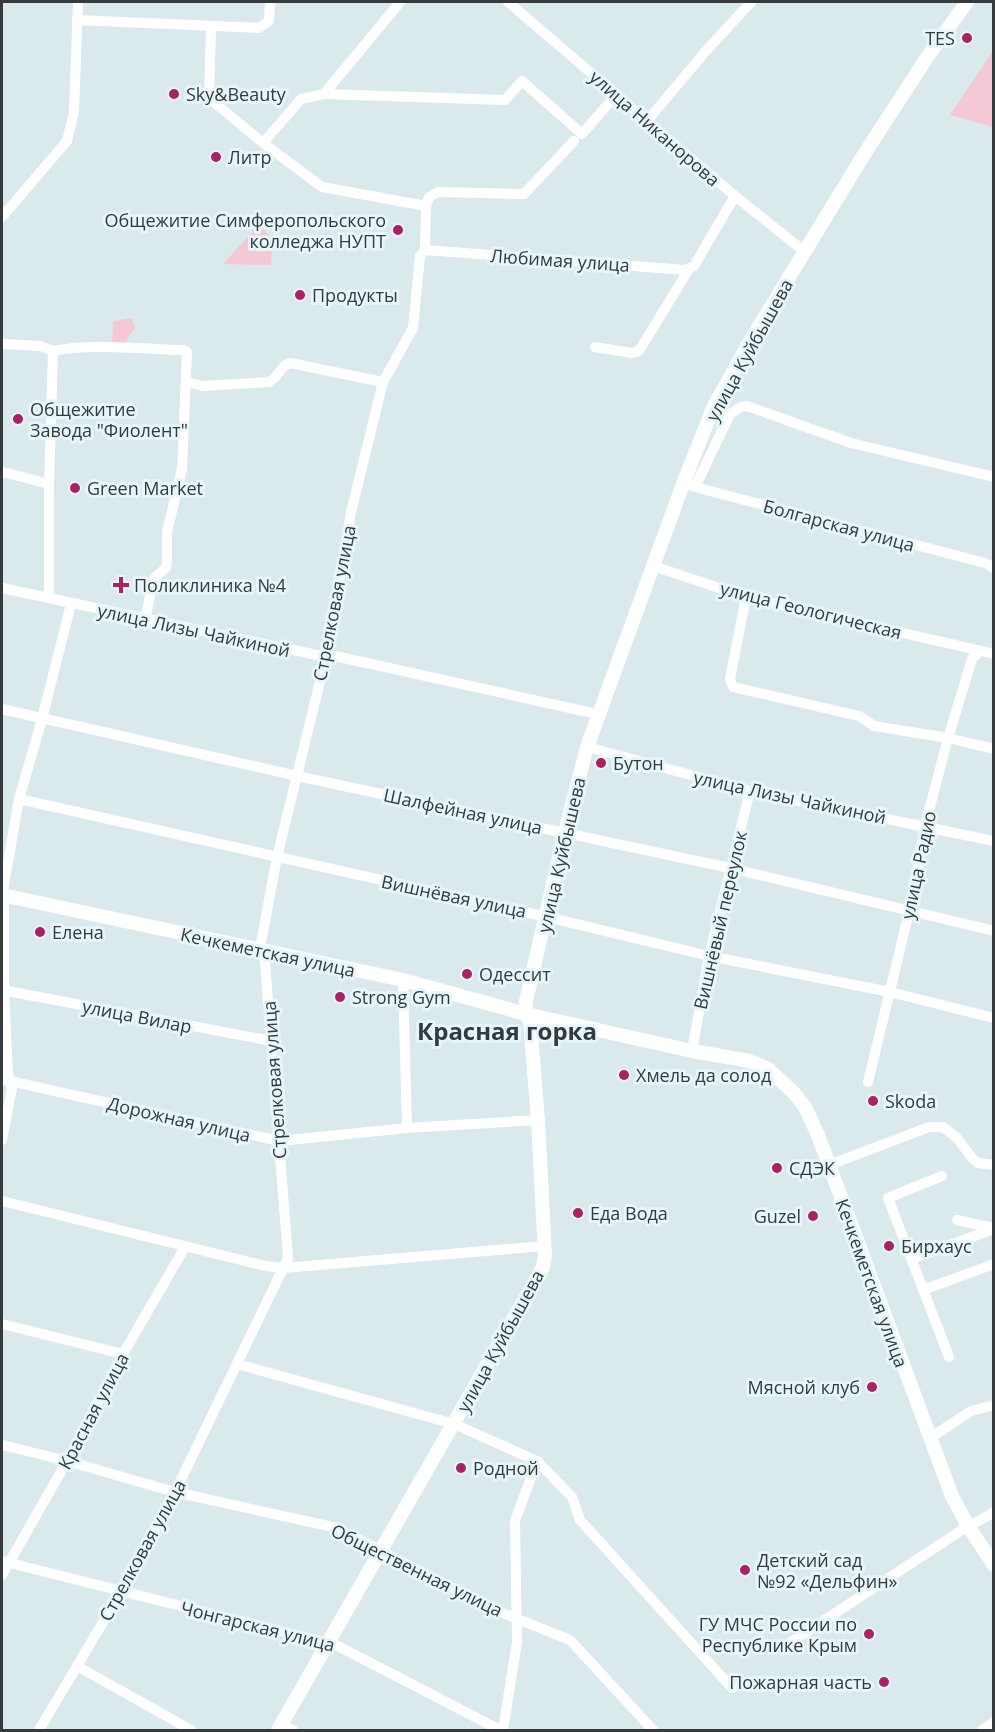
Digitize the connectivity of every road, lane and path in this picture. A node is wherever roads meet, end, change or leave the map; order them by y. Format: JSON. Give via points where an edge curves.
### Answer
{"nodes":[{"id":1,"x":78,"y":2,"type":"edge"},
{"id":2,"x":270,"y":2,"type":"edge"},
{"id":3,"x":400,"y":2,"type":"edge"},
{"id":4,"x":508,"y":2,"type":"edge"},
{"id":5,"x":751,"y":2,"type":"edge"},
{"id":6,"x":967,"y":2,"type":"edge"},
{"id":7,"x":77,"y":20,"type":"junction"},
{"id":8,"x":211,"y":27,"type":"junction"},
{"id":9,"x":324,"y":94,"type":"junction"},
{"id":10,"x":616,"y":94,"type":"junction"},
{"id":11,"x":647,"y":122,"type":"junction"},
{"id":12,"x":574,"y":141,"type":"dead end"},
{"id":13,"x":263,"y":143,"type":"junction"},
{"id":14,"x":735,"y":196,"type":"junction"},
{"id":15,"x":426,"y":207,"type":"junction"},
{"id":16,"x":2,"y":217,"type":"edge"},
{"id":17,"x":425,"y":250,"type":"junction"},
{"id":18,"x":805,"y":252,"type":"junction"},
{"id":19,"x":691,"y":268,"type":"junction"},
{"id":20,"x":2,"y":344,"type":"edge"},
{"id":21,"x":595,"y":347,"type":"dead end"},
{"id":22,"x":52,"y":351,"type":"junction"},
{"id":23,"x":187,"y":382,"type":"junction"},
{"id":24,"x":383,"y":382,"type":"junction"},
{"id":25,"x":3,"y":472,"type":"dead end"},
{"id":26,"x":993,"y":477,"type":"edge"},
{"id":27,"x":49,"y":484,"type":"junction"},
{"id":28,"x":689,"y":485,"type":"junction"},
{"id":29,"x":993,"y":564,"type":"edge"},
{"id":30,"x":653,"y":566,"type":"junction"},
{"id":31,"x":2,"y":588,"type":"edge"},
{"id":32,"x":50,"y":597,"type":"junction"},
{"id":33,"x":746,"y":597,"type":"junction"},
{"id":34,"x":71,"y":604,"type":"junction"},
{"id":35,"x":145,"y":619,"type":"junction"},
{"id":36,"x":993,"y":649,"type":"edge"},
{"id":37,"x":975,"y":651,"type":"junction"},
{"id":38,"x":993,"y":654,"type":"edge"},
{"id":39,"x":326,"y":657,"type":"junction"},
{"id":40,"x":2,"y":709,"type":"edge"},
{"id":41,"x":597,"y":714,"type":"junction"},
{"id":42,"x":42,"y":719,"type":"junction"},
{"id":43,"x":948,"y":738,"type":"junction"},
{"id":44,"x":587,"y":747,"type":"junction"},
{"id":45,"x":993,"y":749,"type":"edge"},
{"id":46,"x":297,"y":776,"type":"junction"},
{"id":47,"x":750,"y":791,"type":"junction"},
{"id":48,"x":19,"y":799,"type":"junction"},
{"id":49,"x":925,"y":826,"type":"junction"},
{"id":50,"x":564,"y":832,"type":"junction"},
{"id":51,"x":993,"y":841,"type":"edge"},
{"id":52,"x":277,"y":857,"type":"junction"},
{"id":53,"x":730,"y":868,"type":"junction"},
{"id":54,"x":3,"y":895,"type":"edge"},
{"id":55,"x":909,"y":912,"type":"junction"},
{"id":56,"x":547,"y":917,"type":"junction"},
{"id":57,"x":993,"y":930,"type":"edge"},
{"id":58,"x":261,"y":951,"type":"junction"},
{"id":59,"x":708,"y":956,"type":"junction"},
{"id":60,"x":403,"y":980,"type":"junction"},
{"id":61,"x":3,"y":990,"type":"edge"},
{"id":62,"x":890,"y":992,"type":"junction"},
{"id":63,"x":526,"y":1014,"type":"junction"},
{"id":64,"x":993,"y":1018,"type":"edge"},
{"id":65,"x":272,"y":1041,"type":"junction"},
{"id":66,"x":692,"y":1051,"type":"junction"},
{"id":67,"x":5,"y":1080,"type":"edge"},
{"id":68,"x":868,"y":1082,"type":"dead end"},
{"id":69,"x":538,"y":1120,"type":"junction"},
{"id":70,"x":407,"y":1128,"type":"junction"},
{"id":71,"x":2,"y":1140,"type":"edge"},
{"id":72,"x":279,"y":1141,"type":"junction"},
{"id":73,"x":829,"y":1165,"type":"junction"},
{"id":74,"x":993,"y":1166,"type":"edge"},
{"id":75,"x":942,"y":1176,"type":"dead end"},
{"id":76,"x":2,"y":1201,"type":"edge"},
{"id":77,"x":957,"y":1220,"type":"dead end"},
{"id":78,"x":993,"y":1228,"type":"edge"},
{"id":79,"x":544,"y":1246,"type":"junction"},
{"id":80,"x":185,"y":1247,"type":"junction"},
{"id":81,"x":911,"y":1259,"type":"junction"},
{"id":82,"x":993,"y":1264,"type":"edge"},
{"id":83,"x":283,"y":1268,"type":"junction"},
{"id":84,"x":923,"y":1290,"type":"junction"},
{"id":85,"x":2,"y":1324,"type":"edge"},
{"id":86,"x":123,"y":1354,"type":"junction"},
{"id":87,"x":949,"y":1357,"type":"dead end"},
{"id":88,"x":237,"y":1364,"type":"junction"},
{"id":89,"x":993,"y":1405,"type":"edge"},
{"id":90,"x":454,"y":1424,"type":"junction"},
{"id":91,"x":930,"y":1438,"type":"junction"},
{"id":92,"x":2,"y":1445,"type":"edge"},
{"id":93,"x":67,"y":1461,"type":"junction"},
{"id":94,"x":537,"y":1461,"type":"junction"},
{"id":95,"x":175,"y":1492,"type":"junction"},
{"id":96,"x":993,"y":1512,"type":"edge"},
{"id":97,"x":968,"y":1526,"type":"junction"},
{"id":98,"x":382,"y":1551,"type":"junction"},
{"id":99,"x":5,"y":1561,"type":"edge"},
{"id":100,"x":993,"y":1565,"type":"edge"},
{"id":101,"x":2,"y":1575,"type":"edge"},
{"id":102,"x":121,"y":1592,"type":"junction"},
{"id":103,"x":516,"y":1617,"type":"junction"},
{"id":104,"x":328,"y":1643,"type":"junction"},
{"id":105,"x":782,"y":1648,"type":"dead end"},
{"id":106,"x":77,"y":1666,"type":"junction"},
{"id":107,"x":732,"y":1688,"type":"dead end"},
{"id":108,"x":993,"y":1722,"type":"edge"},
{"id":109,"x":284,"y":1729,"type":"edge"},
{"id":110,"x":39,"y":1731,"type":"edge"},
{"id":111,"x":191,"y":1731,"type":"edge"},
{"id":112,"x":501,"y":1731,"type":"edge"},
{"id":113,"x":653,"y":1731,"type":"edge"},
{"id":114,"x":982,"y":1731,"type":"edge"}],
"edges":[{"from":1,"to":7,"type":"street"},
{"from":2,"to":8,"type":"street","via":[[269,21],[259,28]]},
{"from":3,"to":9,"type":"street"},
{"from":4,"to":10,"type":"street","name":"улица Никанорова"},
{"from":5,"to":11,"type":"street"},
{"from":6,"to":18,"type":"main road","name":"улица Куйбышева","via":[[890,112]]},
{"from":7,"to":8,"type":"street"},
{"from":7,"to":16,"type":"street","via":[[74,112],[68,141]]},
{"from":8,"to":13,"type":"street","via":[[209,99]]},
{"from":9,"to":10,"type":"street","via":[[505,100],[522,81],[582,134]]},
{"from":9,"to":13,"type":"street","via":[[301,99]]},
{"from":10,"to":11,"type":"street","name":"улица Никанорова"},
{"from":11,"to":14,"type":"street","name":"улица Никанорова"},
{"from":12,"to":15,"type":"street","via":[[524,194],[438,192],[429,197]]},
{"from":13,"to":15,"type":"street","via":[[322,187]]},
{"from":14,"to":18,"type":"street","name":"улица Никанорова"},
{"from":14,"to":19,"type":"street"},
{"from":15,"to":17,"type":"street","name":"Стрелковая улица"},
{"from":17,"to":19,"type":"street","name":"Любимая улица"},
{"from":17,"to":24,"type":"street","name":"Стрелковая улица","via":[[420,256],[413,328]]},
{"from":18,"to":28,"type":"main road","name":"улица Куйбышева","via":[[713,408]]},
{"from":19,"to":21,"type":"street","via":[[639,351]]},
{"from":20,"to":22,"type":"street","via":[[41,346]]},
{"from":22,"to":23,"type":"street","via":[[183,350],[187,355]]},
{"from":22,"to":27,"type":"street"},
{"from":23,"to":24,"type":"street","via":[[202,386],[269,382],[290,363]]},
{"from":23,"to":35,"type":"street","via":[[182,468],[167,532],[166,568],[154,578]]},
{"from":24,"to":39,"type":"street","name":"Стрелковая улица","via":[[351,512]]},
{"from":25,"to":27,"type":"street"},
{"from":26,"to":28,"type":"street","via":[[851,443],[747,406],[730,414]]},
{"from":27,"to":32,"type":"street"},
{"from":28,"to":29,"type":"street","name":"Болгарская улица"},
{"from":28,"to":30,"type":"main road","name":"улица Куйбышева"},
{"from":30,"to":33,"type":"street","name":"улица Геологическая"},
{"from":30,"to":41,"type":"main road","name":"улица Куйбышева"},
{"from":31,"to":32,"type":"street","name":"улица Лизы Чайкиной"},
{"from":32,"to":34,"type":"street","name":"улица Лизы Чайкиной"},
{"from":33,"to":37,"type":"street","name":"улица Геологическая"},
{"from":33,"to":43,"type":"street","via":[[730,679],[733,687],[859,716],[874,726]]},
{"from":34,"to":35,"type":"street","name":"улица Лизы Чайкиной"},
{"from":34,"to":42,"type":"street"},
{"from":35,"to":39,"type":"street","name":"улица Лизы Чайкиной"},
{"from":36,"to":37,"type":"street"},
{"from":37,"to":38,"type":"street","name":"улица Геологическая"},
{"from":37,"to":43,"type":"street","name":"улица Радио"},
{"from":39,"to":41,"type":"street","name":"улица Лизы Чайкиной"},
{"from":39,"to":46,"type":"street","name":"Стрелковая улица"},
{"from":40,"to":42,"type":"street","name":"Шалфейная улица"},
{"from":41,"to":44,"type":"main road","name":"улица Куйбышева"},
{"from":42,"to":46,"type":"street","name":"Шалфейная улица"},
{"from":42,"to":48,"type":"street"},
{"from":43,"to":45,"type":"street"},
{"from":43,"to":49,"type":"street","name":"улица Радио"},
{"from":44,"to":47,"type":"street","name":"улица Лизы Чайкиной"},
{"from":44,"to":50,"type":"main road","name":"улица Куйбышева"},
{"from":46,"to":50,"type":"street","name":"Шалфейная улица"},
{"from":46,"to":52,"type":"street","name":"Стрелковая улица"},
{"from":47,"to":49,"type":"street","name":"улица Лизы Чайкиной"},
{"from":47,"to":53,"type":"street","name":"Вишнёвый переулок"},
{"from":48,"to":52,"type":"street","name":"Вишнёвая улица"},
{"from":48,"to":54,"type":"street"},
{"from":49,"to":51,"type":"street","name":"улица Лизы Чайкиной"},
{"from":49,"to":55,"type":"street","name":"улица Радио"},
{"from":50,"to":53,"type":"street","name":"Шалфейная улица"},
{"from":50,"to":56,"type":"main road","name":"улица Куйбышева"},
{"from":52,"to":56,"type":"street","name":"Вишнёвая улица"},
{"from":52,"to":58,"type":"street","name":"Стрелковая улица"},
{"from":53,"to":55,"type":"street","name":"Шалфейная улица"},
{"from":53,"to":59,"type":"street","name":"Вишнёвый переулок"},
{"from":54,"to":58,"type":"main road","name":"Кечкеметская улица"},
{"from":54,"to":61,"type":"street"},
{"from":55,"to":57,"type":"street","name":"Шалфейная улица"},
{"from":55,"to":62,"type":"street","name":"улица Радио"},
{"from":56,"to":59,"type":"street","name":"Вишнёвая улица"},
{"from":56,"to":63,"type":"main road","name":"улица Куйбышева"},
{"from":58,"to":60,"type":"main road","name":"Кечкеметская улица"},
{"from":58,"to":65,"type":"street","name":"Стрелковая улица"},
{"from":59,"to":62,"type":"street","name":"Вишнёвая улица"},
{"from":59,"to":66,"type":"street","name":"Вишнёвый переулок"},
{"from":60,"to":63,"type":"main road","name":"Кечкеметская улица"},
{"from":60,"to":70,"type":"street"},
{"from":61,"to":65,"type":"street","name":"улица Вилар"},
{"from":61,"to":67,"type":"street"},
{"from":62,"to":64,"type":"street","name":"Вишнёвая улица"},
{"from":62,"to":68,"type":"street","name":"улица Радио"},
{"from":63,"to":66,"type":"main road","name":"Кечкеметская улица"},
{"from":63,"to":69,"type":"main road","name":"улица Куйбышева","via":[[530,1021]]},
{"from":65,"to":72,"type":"street","name":"Стрелковая улица"},
{"from":66,"to":73,"type":"main road","name":"Кечкеметская улица","via":[[750,1061],[782,1080],[805,1107]]},
{"from":67,"to":71,"type":"street","via":[[12,1088]]},
{"from":67,"to":72,"type":"street","name":"Дорожная улица"},
{"from":69,"to":70,"type":"street","name":"Дорожная улица"},
{"from":69,"to":79,"type":"main road","name":"улица Куйбышева"},
{"from":70,"to":72,"type":"street","name":"Дорожная улица"},
{"from":72,"to":83,"type":"street","name":"Стрелковая улица","via":[[288,1258]]},
{"from":73,"to":74,"type":"street","via":[[929,1127],[943,1127],[973,1159]]},
{"from":73,"to":91,"type":"main road","name":"Кечкеметская улица"},
{"from":75,"to":81,"type":"street","via":[[888,1198]]},
{"from":76,"to":80,"type":"street"},
{"from":77,"to":78,"type":"street"},
{"from":78,"to":81,"type":"street"},
{"from":79,"to":83,"type":"street"},
{"from":79,"to":90,"type":"main road","name":"улица Куйбышева","via":[[543,1267]]},
{"from":80,"to":83,"type":"street"},
{"from":80,"to":86,"type":"street","name":"Красная улица"},
{"from":81,"to":84,"type":"street"},
{"from":82,"to":84,"type":"street"},
{"from":83,"to":88,"type":"street","name":"Стрелковая улица"},
{"from":84,"to":87,"type":"street"},
{"from":85,"to":86,"type":"street"},
{"from":86,"to":93,"type":"street","name":"Красная улица"},
{"from":88,"to":90,"type":"street"},
{"from":88,"to":95,"type":"street","name":"Стрелковая улица"},
{"from":89,"to":91,"type":"street","via":[[971,1411]]},
{"from":90,"to":94,"type":"street"},
{"from":90,"to":98,"type":"main road","name":"улица Куйбышева"},
{"from":91,"to":97,"type":"main road","name":"Кечкеметская улица"},
{"from":92,"to":93,"type":"street","name":"Общественная улица"},
{"from":93,"to":95,"type":"street","name":"Общественная улица"},
{"from":93,"to":99,"type":"street","name":"Красная улица"},
{"from":94,"to":103,"type":"street","via":[[515,1521]]},
{"from":94,"to":107,"type":"street","via":[[572,1497],[580,1520]]},
{"from":95,"to":98,"type":"street","name":"Общественная улица","via":[[337,1528]]},
{"from":95,"to":102,"type":"street","name":"Стрелковая улица"},
{"from":96,"to":97,"type":"street"},
{"from":97,"to":100,"type":"main road","name":"Кечкеметская улица"},
{"from":97,"to":105,"type":"street"},
{"from":98,"to":103,"type":"street","name":"Общественная улица"},
{"from":98,"to":104,"type":"main road","name":"улица Куйбышева"},
{"from":99,"to":101,"type":"street","name":"Красная улица"},
{"from":99,"to":102,"type":"street","name":"Чонгарская улица"},
{"from":102,"to":104,"type":"street","name":"Чонгарская улица"},
{"from":102,"to":106,"type":"street","name":"Стрелковая улица"},
{"from":103,"to":112,"type":"street","via":[[517,1642]]},
{"from":103,"to":113,"type":"street","name":"Общественная улица","via":[[570,1640]]},
{"from":104,"to":109,"type":"main road","name":"улица Куйбышева"},
{"from":104,"to":112,"type":"street","name":"Чонгарская улица"},
{"from":106,"to":110,"type":"street","name":"Стрелковая улица"},
{"from":106,"to":111,"type":"street"},
{"from":108,"to":114,"type":"street"}]}
